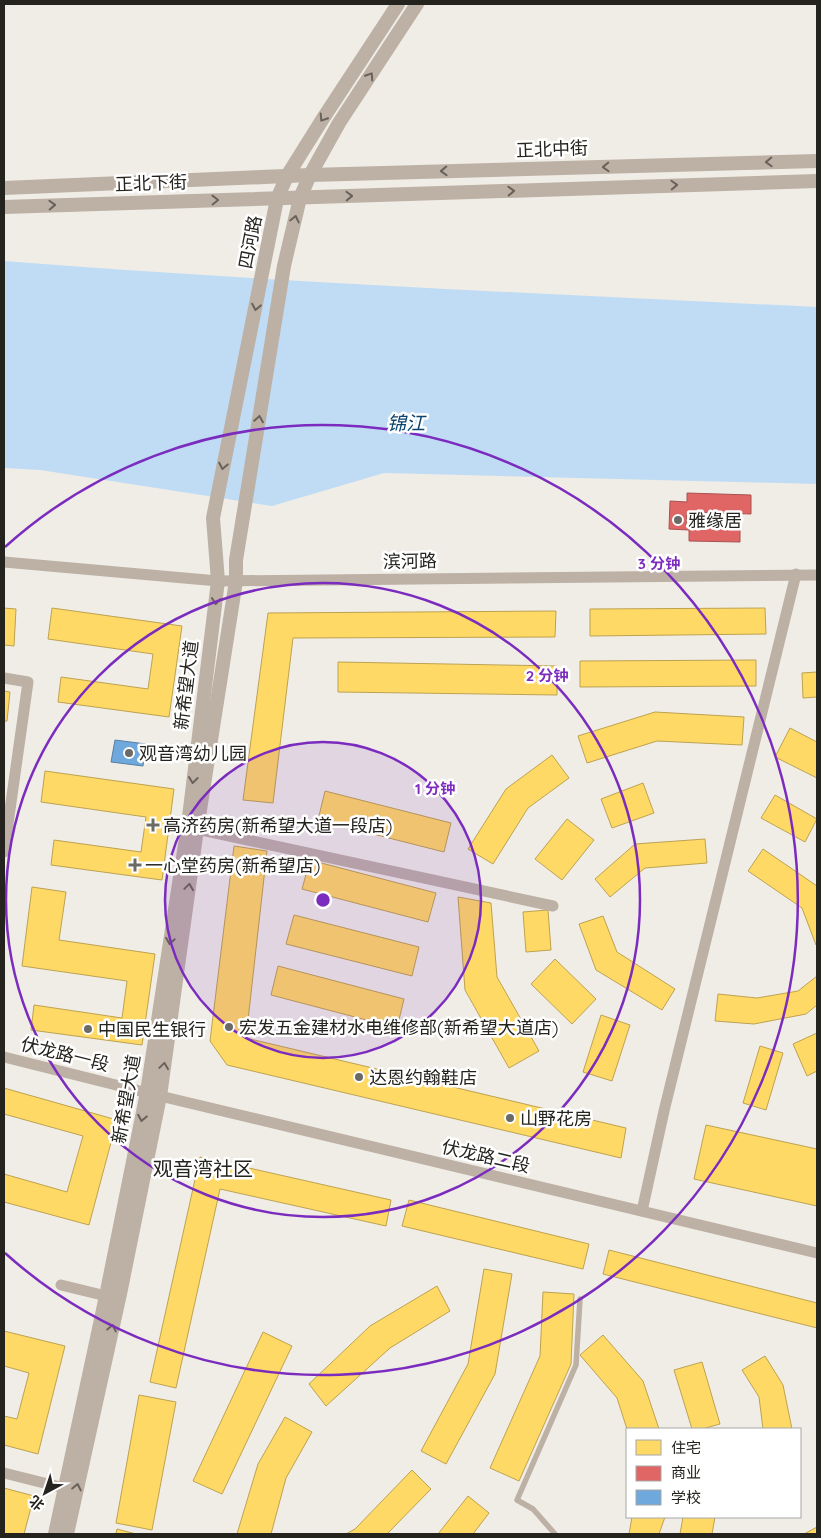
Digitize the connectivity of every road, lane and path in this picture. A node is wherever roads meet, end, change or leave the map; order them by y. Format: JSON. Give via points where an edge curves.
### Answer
{"nodes":[{"id":1,"x":398,"y":4,"type":"edge"},
{"id":2,"x":418,"y":4,"type":"edge"},
{"id":3,"x":817,"y":161,"type":"edge"},
{"id":4,"x":310,"y":175,"type":"junction"},
{"id":5,"x":288,"y":176,"type":"junction"},
{"id":6,"x":817,"y":181,"type":"edge"},
{"id":7,"x":4,"y":188,"type":"edge"},
{"id":8,"x":300,"y":198,"type":"junction"},
{"id":9,"x":277,"y":199,"type":"junction"},
{"id":10,"x":4,"y":207,"type":"edge"},
{"id":11,"x":213,"y":518,"type":"joint"},
{"id":12,"x":4,"y":562,"type":"edge"},
{"id":13,"x":796,"y":574,"type":"junction"},
{"id":14,"x":817,"y":575,"type":"edge"},
{"id":15,"x":218,"y":581,"type":"junction"},
{"id":16,"x":236,"y":581,"type":"junction"},
{"id":17,"x":4,"y":678,"type":"edge"},
{"id":18,"x":197,"y":829,"type":"junction"},
{"id":19,"x":4,"y":852,"type":"edge"},
{"id":20,"x":554,"y":906,"type":"dead end"},
{"id":21,"x":4,"y":1057,"type":"edge"},
{"id":22,"x":154,"y":1094,"type":"junction"},
{"id":23,"x":642,"y":1211,"type":"junction"},
{"id":24,"x":817,"y":1253,"type":"edge"},
{"id":25,"x":61,"y":1286,"type":"dead end"},
{"id":26,"x":106,"y":1296,"type":"junction"},
{"id":27,"x":580,"y":1299,"type":"dead end"},
{"id":28,"x":4,"y":1473,"type":"edge"},
{"id":29,"x":64,"y":1488,"type":"junction"},
{"id":30,"x":55,"y":1534,"type":"edge"},
{"id":31,"x":67,"y":1534,"type":"edge"},
{"id":32,"x":555,"y":1534,"type":"edge"}],
"edges":[{"from":1,"to":5,"type":"street","name":"四河路","one_way":true},
{"from":4,"to":2,"type":"street","one_way":true,"via":[[339,123]]},
{"from":3,"to":4,"type":"street","name":"正北中街","one_way":true},
{"from":4,"to":5,"type":"street","name":"正北中街"},
{"from":4,"to":8,"type":"street"},
{"from":5,"to":7,"type":"street","name":"正北下街"},
{"from":5,"to":9,"type":"street","name":"四河路"},
{"from":8,"to":6,"type":"street","one_way":true},
{"from":8,"to":9,"type":"street","name":"正北下街"},
{"from":16,"to":8,"type":"street","one_way":true,"via":[[242,519],[284,266]]},
{"from":10,"to":9,"type":"street","name":"正北下街","one_way":true},
{"from":9,"to":11,"type":"street","name":"四河路","one_way":true},
{"from":11,"to":15,"type":"street","name":"新希望大道"},
{"from":12,"to":15,"type":"street","name":"滨河路"},
{"from":13,"to":14,"type":"street","name":"滨河路"},
{"from":13,"to":16,"type":"street","name":"滨河路"},
{"from":13,"to":23,"type":"street"},
{"from":15,"to":16,"type":"street","name":"滨河路"},
{"from":15,"to":22,"type":"street","name":"新希望大道","one_way":true},
{"from":16,"to":18,"type":"street"},
{"from":17,"to":19,"type":"street","via":[[28,682]]},
{"from":18,"to":20,"type":"street"},
{"from":22,"to":18,"type":"street","one_way":true},
{"from":21,"to":22,"type":"street","name":"伏龙路一段"},
{"from":22,"to":23,"type":"street","name":"伏龙路二段"},
{"from":22,"to":26,"type":"street","name":"新希望大道","one_way":true},
{"from":31,"to":22,"type":"street","one_way":true,"via":[[120,1294]]},
{"from":23,"to":24,"type":"street","name":"伏龙路二段"},
{"from":25,"to":26,"type":"street"},
{"from":26,"to":29,"type":"street","name":"新希望大道"},
{"from":27,"to":32,"type":"lane","via":[[576,1365],[517,1500],[533,1509]]},
{"from":28,"to":29,"type":"street"},
{"from":29,"to":30,"type":"street","name":"新希望大道"}]}
